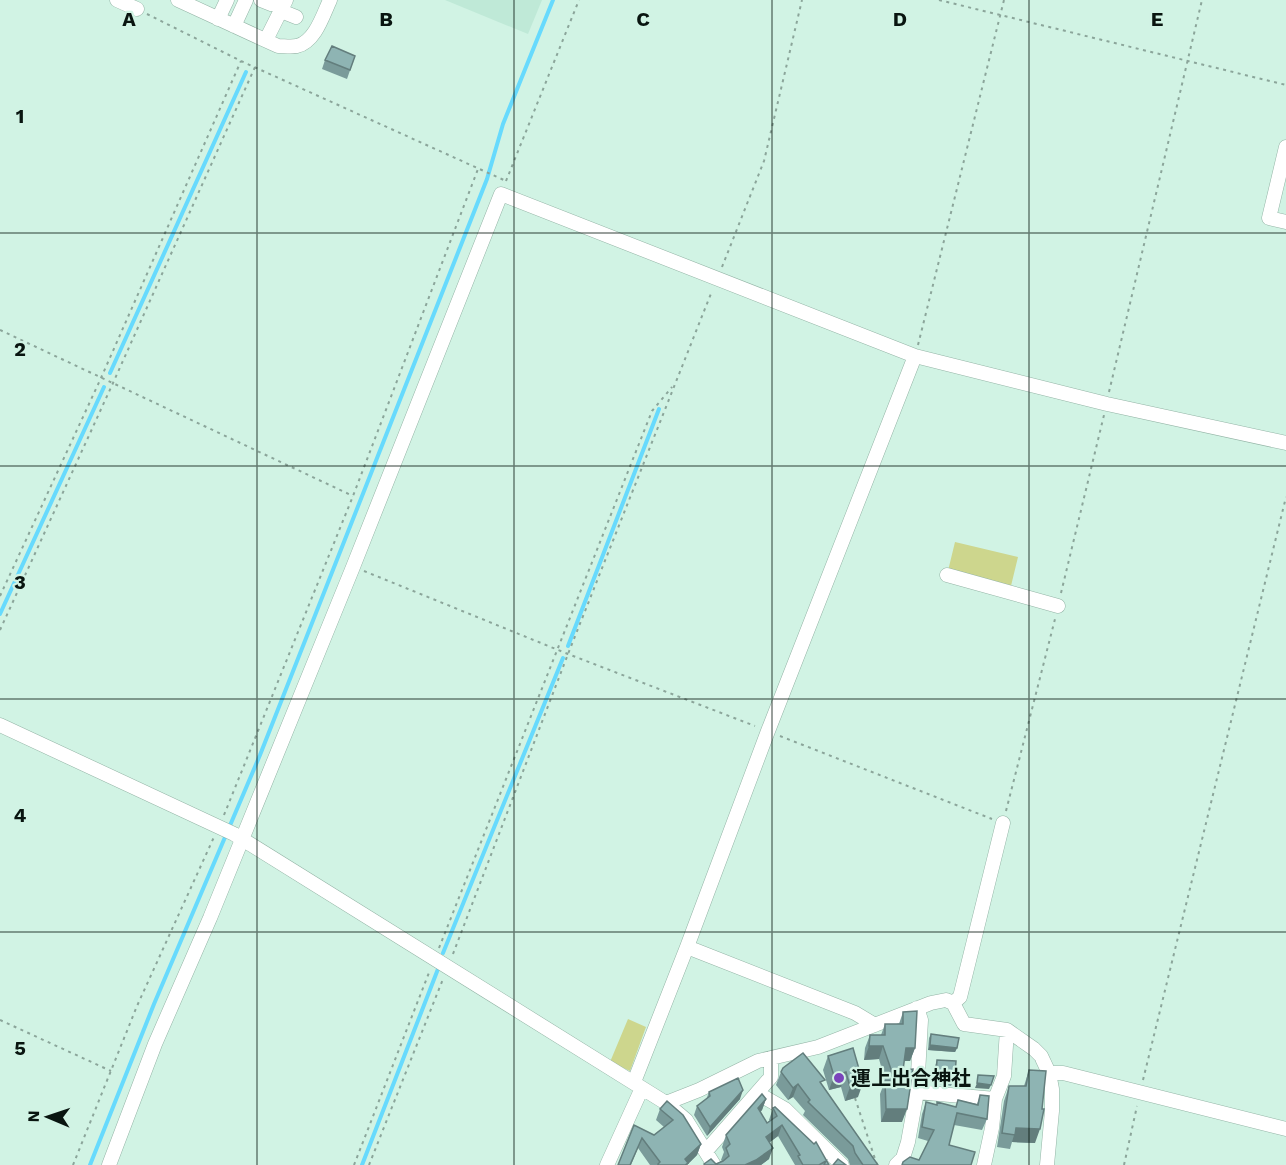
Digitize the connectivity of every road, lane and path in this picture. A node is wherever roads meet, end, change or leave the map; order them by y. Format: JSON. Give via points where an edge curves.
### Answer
{"nodes":[{"id":1,"x":117,"y":0,"type":"edge"},
{"id":2,"x":217,"y":0,"type":"edge"},
{"id":3,"x":227,"y":0,"type":"edge"},
{"id":4,"x":246,"y":0,"type":"edge"},
{"id":5,"x":261,"y":0,"type":"edge"},
{"id":6,"x":330,"y":0,"type":"edge"},
{"id":7,"x":579,"y":0,"type":"edge"},
{"id":8,"x":802,"y":0,"type":"edge"},
{"id":9,"x":939,"y":0,"type":"edge"},
{"id":10,"x":1004,"y":0,"type":"edge"},
{"id":11,"x":184,"y":1,"type":"edge"},
{"id":12,"x":280,"y":4,"type":"edge"},
{"id":13,"x":137,"y":9,"type":"joint"},
{"id":14,"x":1000,"y":14,"type":"junction"},
{"id":15,"x":214,"y":17,"type":"junction"},
{"id":16,"x":296,"y":17,"type":"dead end"},
{"id":17,"x":234,"y":26,"type":"junction"},
{"id":18,"x":266,"y":40,"type":"junction"},
{"id":19,"x":241,"y":61,"type":"junction"},
{"id":20,"x":255,"y":67,"type":"junction"},
{"id":21,"x":1286,"y":85,"type":"edge"},
{"id":22,"x":1286,"y":147,"type":"edge"},
{"id":23,"x":478,"y":169,"type":"junction"},
{"id":24,"x":503,"y":188,"type":"junction"},
{"id":25,"x":1286,"y":222,"type":"edge"},
{"id":26,"x":717,"y":279,"type":"junction"},
{"id":27,"x":0,"y":330,"type":"edge"},
{"id":28,"x":915,"y":356,"type":"junction"},
{"id":29,"x":101,"y":378,"type":"junction"},
{"id":30,"x":113,"y":383,"type":"junction"},
{"id":31,"x":674,"y":385,"type":"junction"},
{"id":32,"x":1286,"y":443,"type":"edge"},
{"id":33,"x":352,"y":496,"type":"junction"},
{"id":34,"x":1286,"y":497,"type":"edge"},
{"id":35,"x":353,"y":567,"type":"junction"},
{"id":36,"x":947,"y":575,"type":"dead end"},
{"id":37,"x":0,"y":596,"type":"edge"},
{"id":38,"x":1058,"y":606,"type":"dead end"},
{"id":39,"x":0,"y":630,"type":"edge"},
{"id":40,"x":558,"y":650,"type":"junction"},
{"id":41,"x":568,"y":654,"type":"junction"},
{"id":42,"x":0,"y":725,"type":"edge"},
{"id":43,"x":768,"y":731,"type":"junction"},
{"id":44,"x":1003,"y":823,"type":"joint"},
{"id":45,"x":230,"y":833,"type":"junction"},
{"id":46,"x":687,"y":947,"type":"junction"},
{"id":47,"x":435,"y":958,"type":"junction"},
{"id":48,"x":448,"y":966,"type":"junction"},
{"id":49,"x":953,"y":1003,"type":"junction"},
{"id":50,"x":917,"y":1008,"type":"junction"},
{"id":51,"x":0,"y":1020,"type":"edge"},
{"id":52,"x":875,"y":1024,"type":"junction"},
{"id":53,"x":1007,"y":1030,"type":"junction"},
{"id":54,"x":771,"y":1058,"type":"junction"},
{"id":55,"x":111,"y":1071,"type":"junction"},
{"id":56,"x":1049,"y":1073,"type":"junction"},
{"id":57,"x":638,"y":1085,"type":"junction"},
{"id":58,"x":917,"y":1092,"type":"junction"},
{"id":59,"x":1140,"y":1092,"type":"junction"},
{"id":60,"x":757,"y":1093,"type":"junction"},
{"id":61,"x":855,"y":1098,"type":"dead end"},
{"id":62,"x":995,"y":1099,"type":"junction"},
{"id":63,"x":666,"y":1102,"type":"junction"},
{"id":64,"x":1286,"y":1129,"type":"edge"},
{"id":65,"x":706,"y":1151,"type":"junction"},
{"id":66,"x":73,"y":1165,"type":"edge"},
{"id":67,"x":109,"y":1165,"type":"edge"},
{"id":68,"x":354,"y":1165,"type":"edge"},
{"id":69,"x":369,"y":1165,"type":"edge"},
{"id":70,"x":607,"y":1165,"type":"edge"},
{"id":71,"x":713,"y":1165,"type":"edge"},
{"id":72,"x":842,"y":1165,"type":"edge"},
{"id":73,"x":878,"y":1165,"type":"edge"},
{"id":74,"x":896,"y":1165,"type":"edge"},
{"id":75,"x":984,"y":1165,"type":"edge"},
{"id":76,"x":1047,"y":1165,"type":"edge"},
{"id":77,"x":1124,"y":1165,"type":"edge"}],
"edges":[{"from":1,"to":13,"type":"street"},
{"from":2,"to":15,"type":"street"},
{"from":3,"to":15,"type":"street"},
{"from":4,"to":17,"type":"street"},
{"from":5,"to":12,"type":"street"},
{"from":6,"to":18,"type":"street","via":[[311,38],[300,45],[278,46]]},
{"from":7,"to":24,"type":"path"},
{"from":8,"to":26,"type":"path","via":[[764,161]]},
{"from":9,"to":14,"type":"path"},
{"from":10,"to":14,"type":"path"},
{"from":11,"to":15,"type":"street"},
{"from":12,"to":16,"type":"street"},
{"from":12,"to":18,"type":"street"},
{"from":13,"to":19,"type":"path"},
{"from":14,"to":21,"type":"path"},
{"from":14,"to":28,"type":"path"},
{"from":15,"to":17,"type":"street"},
{"from":17,"to":18,"type":"street"},
{"from":19,"to":20,"type":"path"},
{"from":19,"to":29,"type":"path"},
{"from":20,"to":23,"type":"path"},
{"from":20,"to":30,"type":"path"},
{"from":22,"to":25,"type":"street","via":[[1269,218]]},
{"from":23,"to":24,"type":"path","via":[[494,176]]},
{"from":23,"to":33,"type":"path"},
{"from":24,"to":26,"type":"street"},
{"from":24,"to":35,"type":"street"},
{"from":26,"to":28,"type":"street"},
{"from":26,"to":31,"type":"path"},
{"from":27,"to":29,"type":"path"},
{"from":28,"to":32,"type":"street"},
{"from":28,"to":43,"type":"street"},
{"from":29,"to":30,"type":"path"},
{"from":29,"to":37,"type":"path"},
{"from":30,"to":33,"type":"path"},
{"from":30,"to":39,"type":"path"},
{"from":31,"to":40,"type":"path","via":[[652,411]]},
{"from":31,"to":41,"type":"path"},
{"from":33,"to":45,"type":"path"},
{"from":34,"to":59,"type":"path"},
{"from":35,"to":40,"type":"path"},
{"from":35,"to":45,"type":"street"},
{"from":36,"to":38,"type":"street"},
{"from":40,"to":41,"type":"path"},
{"from":40,"to":47,"type":"path"},
{"from":41,"to":43,"type":"path"},
{"from":41,"to":48,"type":"path"},
{"from":42,"to":45,"type":"street"},
{"from":43,"to":44,"type":"path"},
{"from":43,"to":46,"type":"street"},
{"from":44,"to":49,"type":"street","via":[[960,997]]},
{"from":45,"to":47,"type":"street"},
{"from":45,"to":55,"type":"path","via":[[136,1006]]},
{"from":45,"to":67,"type":"street"},
{"from":46,"to":52,"type":"street"},
{"from":46,"to":57,"type":"street"},
{"from":47,"to":48,"type":"street"},
{"from":47,"to":68,"type":"path"},
{"from":48,"to":57,"type":"street"},
{"from":48,"to":69,"type":"path"},
{"from":49,"to":50,"type":"street","via":[[946,1000]]},
{"from":49,"to":53,"type":"street","via":[[964,1024]]},
{"from":50,"to":52,"type":"street"},
{"from":50,"to":58,"type":"street","via":[[921,1020]]},
{"from":51,"to":55,"type":"path"},
{"from":52,"to":54,"type":"street","via":[[818,1047]]},
{"from":53,"to":56,"type":"street","via":[[1041,1056]]},
{"from":53,"to":62,"type":"street","via":[[1004,1076]]},
{"from":54,"to":60,"type":"street","via":[[771,1077]]},
{"from":54,"to":63,"type":"street"},
{"from":55,"to":66,"type":"path"},
{"from":56,"to":59,"type":"street","via":[[1062,1072]]},
{"from":56,"to":76,"type":"street","via":[[1052,1111]]},
{"from":57,"to":63,"type":"street"},
{"from":57,"to":70,"type":"street"},
{"from":58,"to":62,"type":"street"},
{"from":58,"to":74,"type":"street","via":[[908,1142]]},
{"from":59,"to":64,"type":"street"},
{"from":59,"to":77,"type":"path"},
{"from":60,"to":65,"type":"street"},
{"from":60,"to":72,"type":"street","via":[[785,1109]]},
{"from":61,"to":73,"type":"path"},
{"from":62,"to":75,"type":"street"},
{"from":63,"to":65,"type":"street","via":[[686,1120]]},
{"from":65,"to":71,"type":"street"}]}
